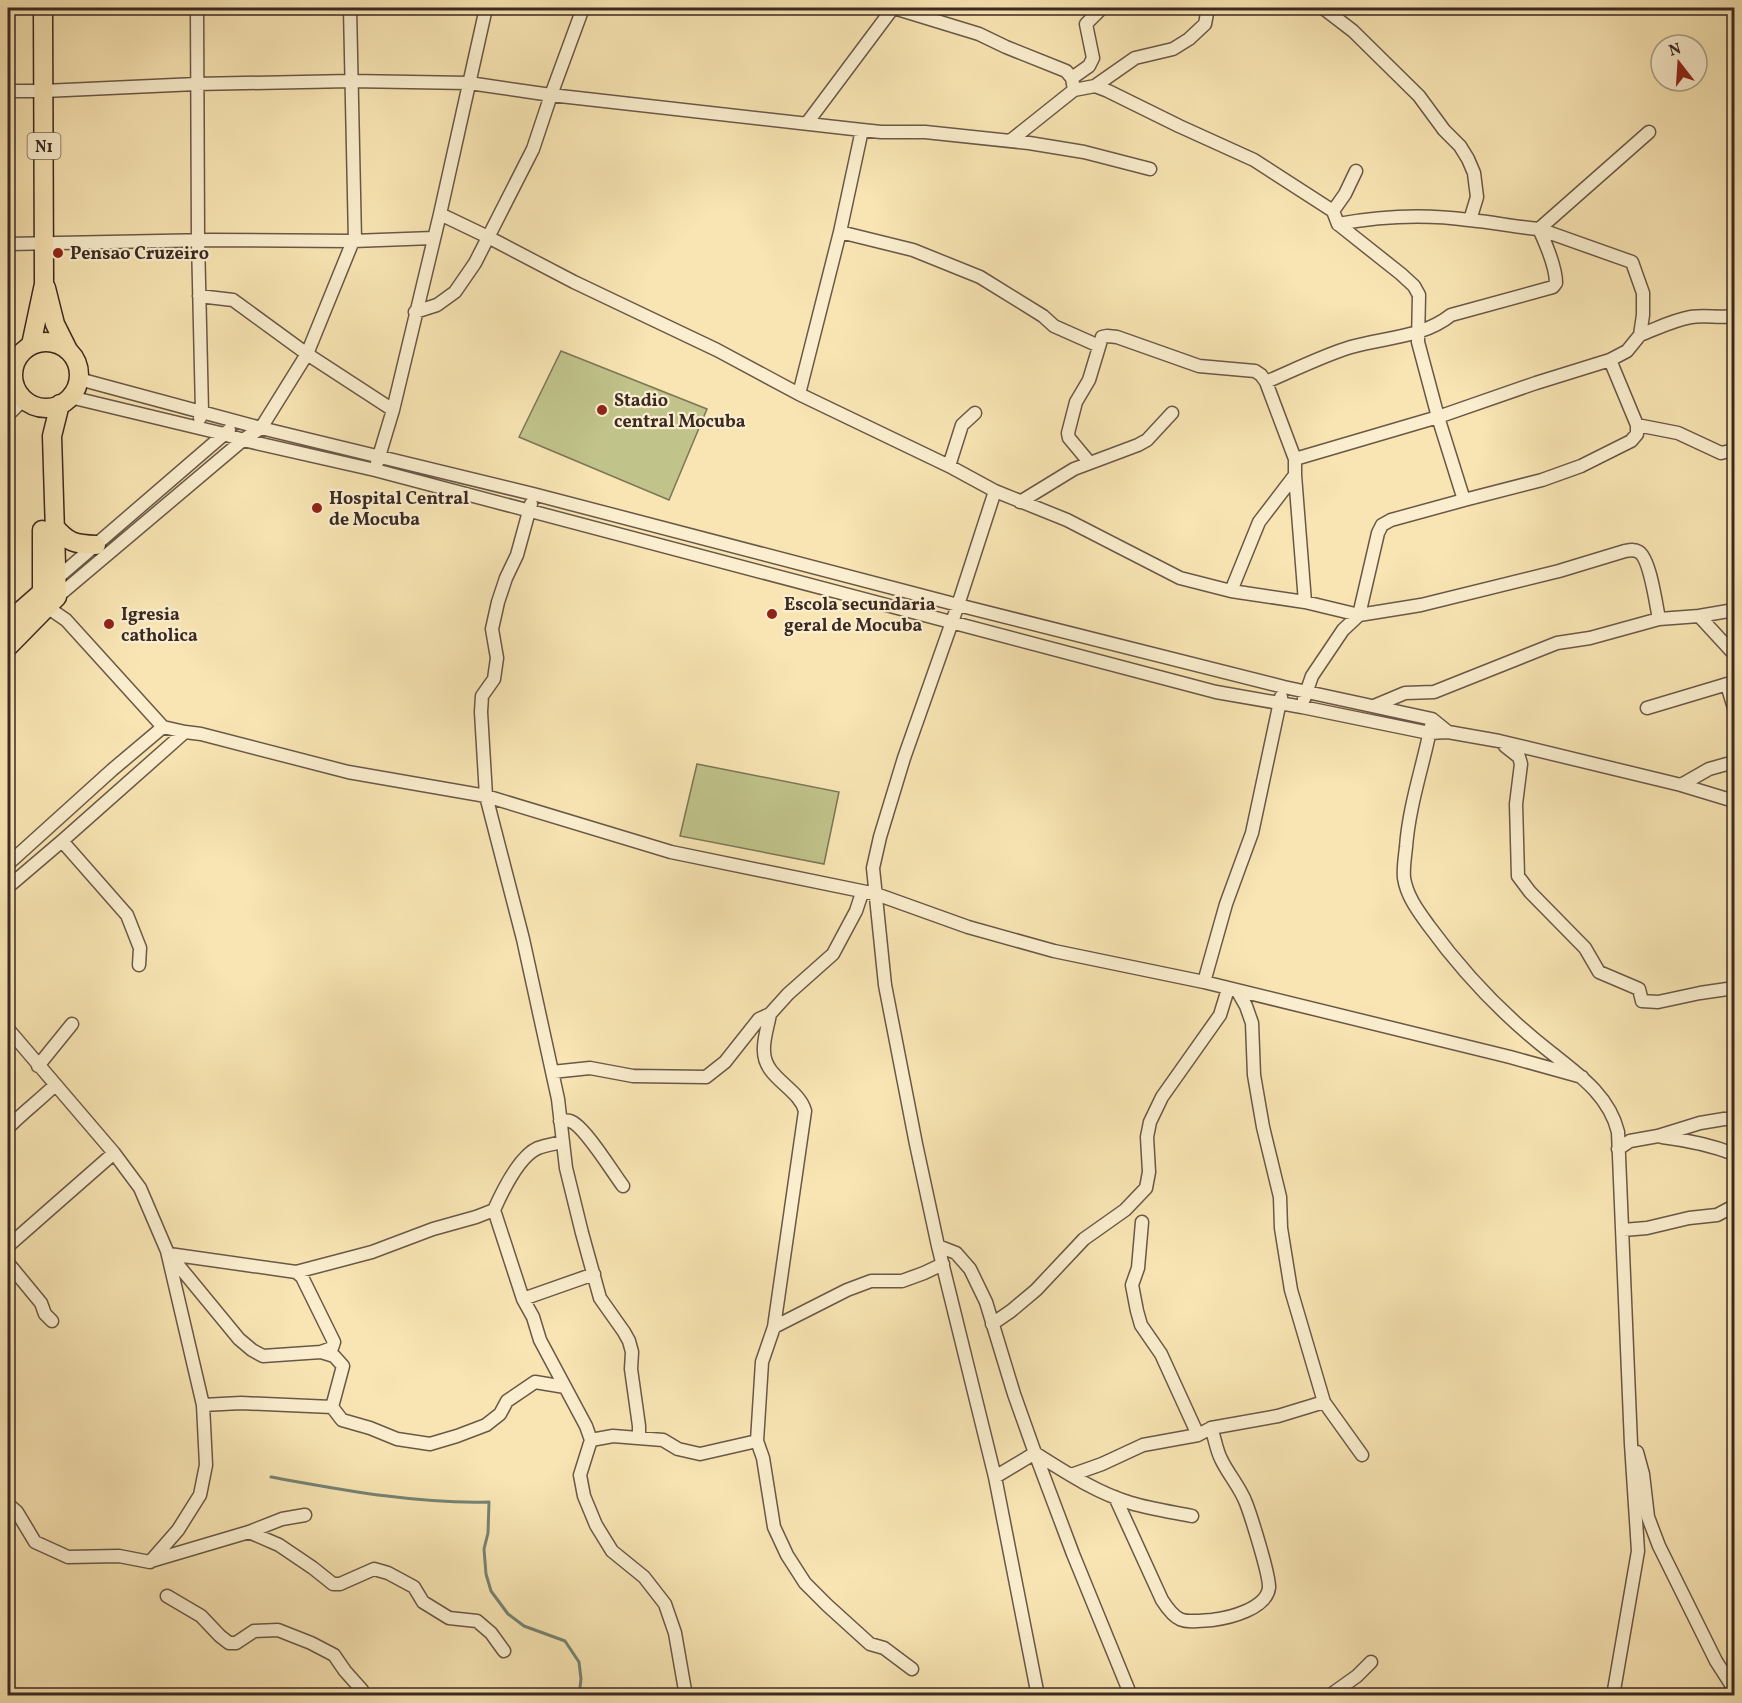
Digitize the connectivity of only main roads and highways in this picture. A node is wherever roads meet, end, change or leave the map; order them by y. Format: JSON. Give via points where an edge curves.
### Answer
{"nodes":[{"id":1,"x":43,"y":8,"type":"edge"},
{"id":2,"x":44,"y":284,"type":"junction"},
{"id":3,"x":31,"y":345,"type":"junction"},
{"id":4,"x":68,"y":350,"type":"junction"},
{"id":5,"x":21,"y":398,"type":"edge"},
{"id":6,"x":65,"y":400,"type":"junction"},
{"id":7,"x":54,"y":526,"type":"junction"},
{"id":8,"x":96,"y":545,"type":"road end"},
{"id":9,"x":50,"y":594,"type":"junction"},
{"id":10,"x":8,"y":622,"type":"edge"},
{"id":11,"x":8,"y":647,"type":"edge"}],
"edges":[{"from":1,"to":2,"type":"highway","number":"N1"},
{"from":2,"to":3,"type":"highway","number":"N1"},
{"from":2,"to":4,"type":"highway","number":"N1"},
{"from":3,"to":4,"type":"highway","via":[[44,341]]},
{"from":3,"to":5,"type":"highway","number":"N1","via":[[14,364],[13,377]]},
{"from":4,"to":6,"type":"highway","number":"N1","via":[[77,363],[79,379]]},
{"from":5,"to":6,"type":"highway","via":[[52,407]]},
{"from":5,"to":9,"type":"highway","number":"N1","via":[[41,425],[43,438]]},
{"from":6,"to":7,"type":"highway","via":[[52,436]]},
{"from":7,"to":8,"type":"highway","via":[[71,542]]},
{"from":7,"to":9,"type":"highway"},
{"from":9,"to":10,"type":"highway"},
{"from":9,"to":11,"type":"highway"}]}
